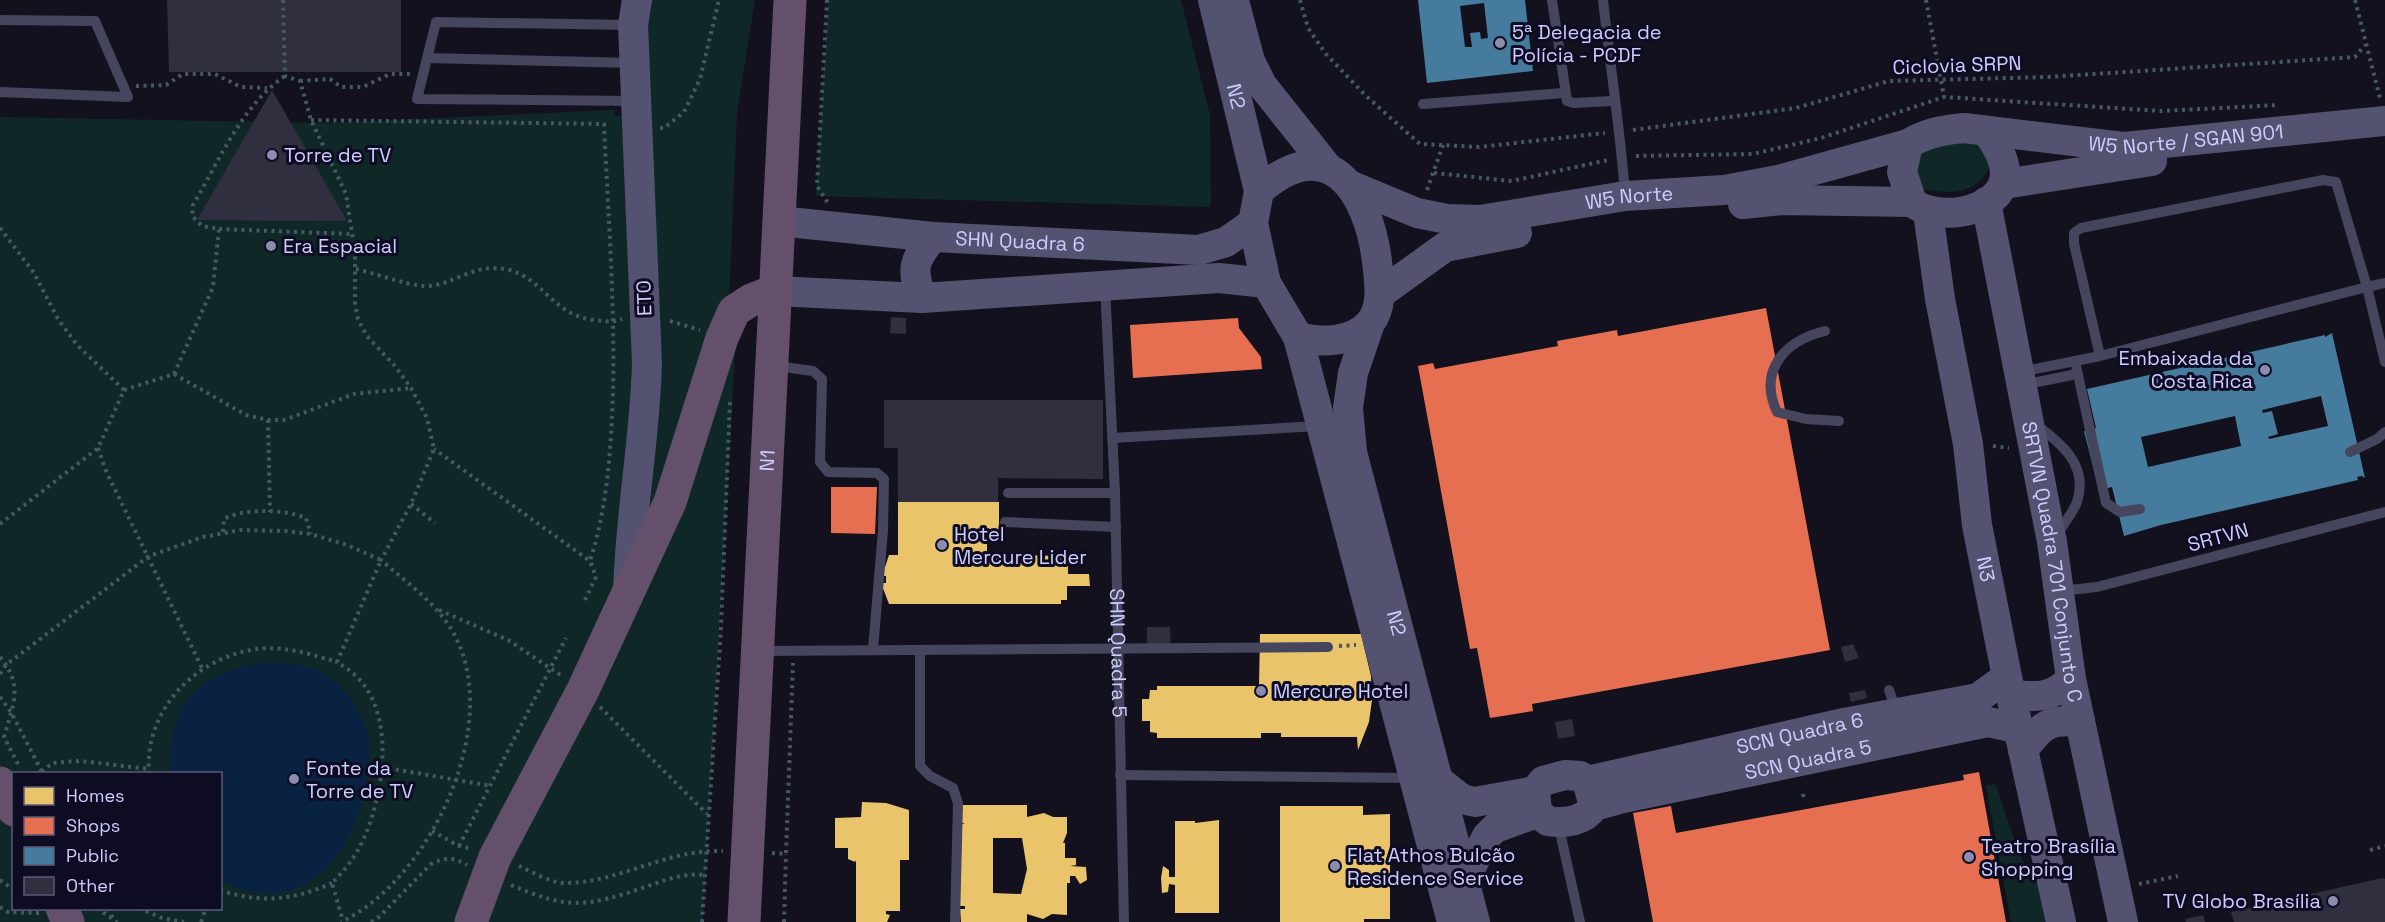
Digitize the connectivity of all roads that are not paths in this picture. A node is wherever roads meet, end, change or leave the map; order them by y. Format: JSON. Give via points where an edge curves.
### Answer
{"nodes":[{"id":1,"x":790,"y":0,"type":"edge"},
{"id":2,"x":1213,"y":0,"type":"edge"},
{"id":3,"x":1234,"y":0,"type":"edge"},
{"id":4,"x":1552,"y":0,"type":"edge"},
{"id":5,"x":1603,"y":0,"type":"edge"},
{"id":6,"x":635,"y":12,"type":"edge"},
{"id":7,"x":0,"y":20,"type":"edge"},
{"id":8,"x":427,"y":58,"type":"junction"},
{"id":9,"x":634,"y":63,"type":"junction"},
{"id":10,"x":0,"y":92,"type":"edge"},
{"id":11,"x":1564,"y":93,"type":"junction"},
{"id":12,"x":636,"y":101,"type":"junction"},
{"id":13,"x":1613,"y":101,"type":"junction"},
{"id":14,"x":1423,"y":104,"type":"dead end"},
{"id":15,"x":2383,"y":110,"type":"edge"},
{"id":16,"x":1987,"y":132,"type":"junction"},
{"id":17,"x":2385,"y":138,"type":"edge"},
{"id":18,"x":1908,"y":144,"type":"junction"},
{"id":19,"x":1328,"y":168,"type":"junction"},
{"id":20,"x":1352,"y":186,"type":"junction"},
{"id":21,"x":1259,"y":191,"type":"junction"},
{"id":22,"x":1995,"y":193,"type":"junction"},
{"id":23,"x":1625,"y":196,"type":"junction"},
{"id":24,"x":1920,"y":207,"type":"junction"},
{"id":25,"x":779,"y":221,"type":"junction"},
{"id":26,"x":1253,"y":223,"type":"junction"},
{"id":27,"x":933,"y":237,"type":"junction"},
{"id":28,"x":1266,"y":283,"type":"junction"},
{"id":29,"x":2385,"y":283,"type":"edge"},
{"id":30,"x":1105,"y":286,"type":"junction"},
{"id":31,"x":2367,"y":287,"type":"junction"},
{"id":32,"x":774,"y":291,"type":"junction"},
{"id":33,"x":1380,"y":293,"type":"junction"},
{"id":34,"x":922,"y":298,"type":"junction"},
{"id":35,"x":1370,"y":322,"type":"junction"},
{"id":36,"x":1825,"y":331,"type":"dead end"},
{"id":37,"x":1298,"y":337,"type":"junction"},
{"id":38,"x":2100,"y":356,"type":"junction"},
{"id":39,"x":2075,"y":361,"type":"junction"},
{"id":40,"x":2385,"y":362,"type":"edge"},
{"id":41,"x":771,"y":366,"type":"junction"},
{"id":42,"x":2077,"y":374,"type":"junction"},
{"id":43,"x":2021,"y":379,"type":"junction"},
{"id":44,"x":1839,"y":421,"type":"dead end"},
{"id":45,"x":1322,"y":426,"type":"junction"},
{"id":46,"x":2385,"y":432,"type":"edge"},
{"id":47,"x":1112,"y":438,"type":"junction"},
{"id":48,"x":2350,"y":452,"type":"dead end"},
{"id":49,"x":1008,"y":493,"type":"dead end"},
{"id":50,"x":1115,"y":493,"type":"junction"},
{"id":51,"x":2140,"y":509,"type":"dead end"},
{"id":52,"x":2385,"y":512,"type":"edge"},
{"id":53,"x":1005,"y":522,"type":"dead end"},
{"id":54,"x":1116,"y":527,"type":"junction"},
{"id":55,"x":2060,"y":591,"type":"junction"},
{"id":56,"x":628,"y":596,"type":"junction"},
{"id":57,"x":1328,"y":647,"type":"dead end"},
{"id":58,"x":1116,"y":648,"type":"junction"},
{"id":59,"x":873,"y":649,"type":"junction"},
{"id":60,"x":920,"y":650,"type":"junction"},
{"id":61,"x":756,"y":651,"type":"junction"},
{"id":62,"x":2071,"y":679,"type":"junction"},
{"id":63,"x":2009,"y":685,"type":"junction"},
{"id":64,"x":2080,"y":722,"type":"junction"},
{"id":65,"x":2022,"y":739,"type":"junction"},
{"id":66,"x":1120,"y":775,"type":"junction"},
{"id":67,"x":1426,"y":779,"type":"junction"},
{"id":68,"x":0,"y":783,"type":"edge"},
{"id":69,"x":1591,"y":794,"type":"junction"},
{"id":70,"x":12,"y":806,"type":"edge"},
{"id":71,"x":1543,"y":809,"type":"junction"},
{"id":72,"x":1464,"y":881,"type":"junction"},
{"id":73,"x":471,"y":922,"type":"edge"},
{"id":74,"x":744,"y":922,"type":"edge"},
{"id":75,"x":955,"y":922,"type":"edge"},
{"id":76,"x":1124,"y":922,"type":"edge"},
{"id":77,"x":1452,"y":922,"type":"edge"},
{"id":78,"x":1474,"y":922,"type":"edge"},
{"id":79,"x":1580,"y":922,"type":"edge"},
{"id":80,"x":2061,"y":922,"type":"edge"},
{"id":81,"x":2123,"y":922,"type":"edge"}],
"edges":[{"from":1,"to":25,"type":"highway","name":"N1"},
{"from":2,"to":21,"type":"main road","name":"N2"},
{"from":3,"to":19,"type":"main road","name":"N2","via":[[1250,61],[1262,85]]},
{"from":4,"to":11,"type":"lane"},
{"from":5,"to":13,"type":"lane"},
{"from":6,"to":8,"type":"lane","via":[[436,22]]},
{"from":6,"to":9,"type":"main road","name":"ETO"},
{"from":7,"to":10,"type":"lane","via":[[95,21],[128,97]]},
{"from":8,"to":9,"type":"lane"},
{"from":8,"to":12,"type":"lane","via":[[417,99]]},
{"from":9,"to":12,"type":"main road","name":"ETO"},
{"from":11,"to":13,"type":"lane","via":[[1574,103]]},
{"from":11,"to":14,"type":"lane"},
{"from":12,"to":56,"type":"main road","name":"ETO","via":[[645,418],[629,547]]},
{"from":13,"to":23,"type":"lane","via":[[1620,132]]},
{"from":15,"to":16,"type":"main road","name":"W5 Norte / SGAN 901","via":[[2124,147]]},
{"from":16,"to":18,"type":"main road","via":[[1941,130]]},
{"from":16,"to":22,"type":"main road","via":[[1997,146],[2005,172]]},
{"from":17,"to":22,"type":"main road","via":[[2137,162]]},
{"from":18,"to":23,"type":"main road","name":"W5 Norte","via":[[1778,180],[1724,190]]},
{"from":18,"to":24,"type":"main road","via":[[1902,172]]},
{"from":19,"to":20,"type":"main road"},
{"from":19,"to":21,"type":"main road","via":[[1311,164],[1293,168]]},
{"from":20,"to":23,"type":"main road","name":"W5 Norte","via":[[1417,213],[1447,219],[1480,220]]},
{"from":20,"to":33,"type":"main road","via":[[1367,214]]},
{"from":21,"to":26,"type":"main road"},
{"from":22,"to":24,"type":"main road","via":[[1949,214]]},
{"from":22,"to":43,"type":"main road","name":"SRTVN Quadra 701 Conjunto C"},
{"from":24,"to":33,"type":"main road","name":"W5 Norte","via":[[1781,200],[1566,224],[1445,247]]},
{"from":24,"to":63,"type":"main road","name":"N3","via":[[1968,444],[1977,525]]},
{"from":25,"to":27,"type":"main road","name":"SHN Quadra 6"},
{"from":25,"to":32,"type":"highway","name":"N1"},
{"from":26,"to":27,"type":"main road","name":"SHN Quadra 6","via":[[1226,242],[1199,250]]},
{"from":26,"to":28,"type":"main road"},
{"from":27,"to":34,"type":"main road","via":[[915,263]]},
{"from":28,"to":30,"type":"main road","via":[[1219,278]]},
{"from":28,"to":37,"type":"main road"},
{"from":29,"to":31,"type":"lane"},
{"from":30,"to":34,"type":"main road"},
{"from":30,"to":47,"type":"lane","name":"SHN Quadra 5"},
{"from":31,"to":38,"type":"lane"},
{"from":31,"to":38,"type":"lane","via":[[2336,182],[2331,180],[2081,228],[2074,233],[2074,244]]},
{"from":31,"to":40,"type":"lane"},
{"from":32,"to":34,"type":"main road"},
{"from":32,"to":41,"type":"highway","name":"N1"},
{"from":32,"to":56,"type":"highway","via":[[734,311],[670,502]]},
{"from":33,"to":35,"type":"main road"},
{"from":35,"to":37,"type":"main road","via":[[1351,334],[1326,342]]},
{"from":35,"to":67,"type":"main road","name":"N2","via":[[1353,373],[1348,408],[1352,452]]},
{"from":36,"to":44,"type":"lane","via":[[1797,340],[1770,374],[1769,388],[1778,412]]},
{"from":37,"to":45,"type":"main road","name":"N2"},
{"from":38,"to":39,"type":"lane"},
{"from":39,"to":42,"type":"lane"},
{"from":39,"to":43,"type":"lane"},
{"from":41,"to":59,"type":"lane","via":[[813,371],[822,379],[820,462],[828,472],[878,473],[884,479]]},
{"from":41,"to":61,"type":"highway","name":"N1"},
{"from":42,"to":43,"type":"lane"},
{"from":42,"to":51,"type":"lane","via":[[2106,503],[2120,512]]},
{"from":43,"to":55,"type":"main road","name":"SRTVN Quadra 701 Conjunto C"},
{"from":45,"to":47,"type":"lane"},
{"from":45,"to":67,"type":"main road","name":"N2"},
{"from":46,"to":48,"type":"lane"},
{"from":47,"to":50,"type":"lane","name":"SHN Quadra 5"},
{"from":49,"to":50,"type":"lane"},
{"from":50,"to":54,"type":"lane","name":"SHN Quadra 5"},
{"from":52,"to":55,"type":"lane","name":"SRTVN","via":[[2097,587]]},
{"from":53,"to":54,"type":"lane"},
{"from":54,"to":58,"type":"lane","name":"SHN Quadra 5"},
{"from":55,"to":62,"type":"main road","name":"SRTVN Quadra 701 Conjunto C"},
{"from":56,"to":73,"type":"highway","via":[[492,867]]},
{"from":57,"to":58,"type":"lane"},
{"from":58,"to":60,"type":"lane"},
{"from":58,"to":66,"type":"lane","name":"SHN Quadra 5"},
{"from":59,"to":60,"type":"lane"},
{"from":59,"to":61,"type":"lane"},
{"from":60,"to":75,"type":"lane","via":[[920,766],[953,788],[958,803]]},
{"from":61,"to":74,"type":"highway","name":"N1"},
{"from":62,"to":63,"type":"main road","via":[[2046,696]]},
{"from":62,"to":64,"type":"main road","name":"SRTVN Quadra 701 Conjunto C"},
{"from":63,"to":65,"type":"main road","name":"N3"},
{"from":63,"to":69,"type":"main road","name":"SCN Quadra 6","via":[[1978,698],[1893,701]]},
{"from":64,"to":65,"type":"main road","via":[[2054,721]]},
{"from":64,"to":81,"type":"main road","name":"SRTVN Quadra 701 Conjunto C"},
{"from":65,"to":69,"type":"main road","name":"SCN Quadra 5","via":[[1988,722],[1623,798]]},
{"from":65,"to":80,"type":"main road","name":"N3"},
{"from":66,"to":67,"type":"lane"},
{"from":66,"to":76,"type":"lane","name":"SHN Quadra 5"},
{"from":67,"to":71,"type":"main road","via":[[1462,799]]},
{"from":67,"to":72,"type":"main road","name":"N2"},
{"from":67,"to":77,"type":"main road","name":"N2"},
{"from":68,"to":70,"type":"highway"},
{"from":69,"to":71,"type":"main road","via":[[1589,814],[1576,820]]},
{"from":69,"to":71,"type":"main road","via":[[1580,776],[1564,775],[1544,781]]},
{"from":71,"to":72,"type":"main road","via":[[1495,828]]},
{"from":71,"to":79,"type":"lane"},
{"from":72,"to":78,"type":"main road","name":"N2"}]}
